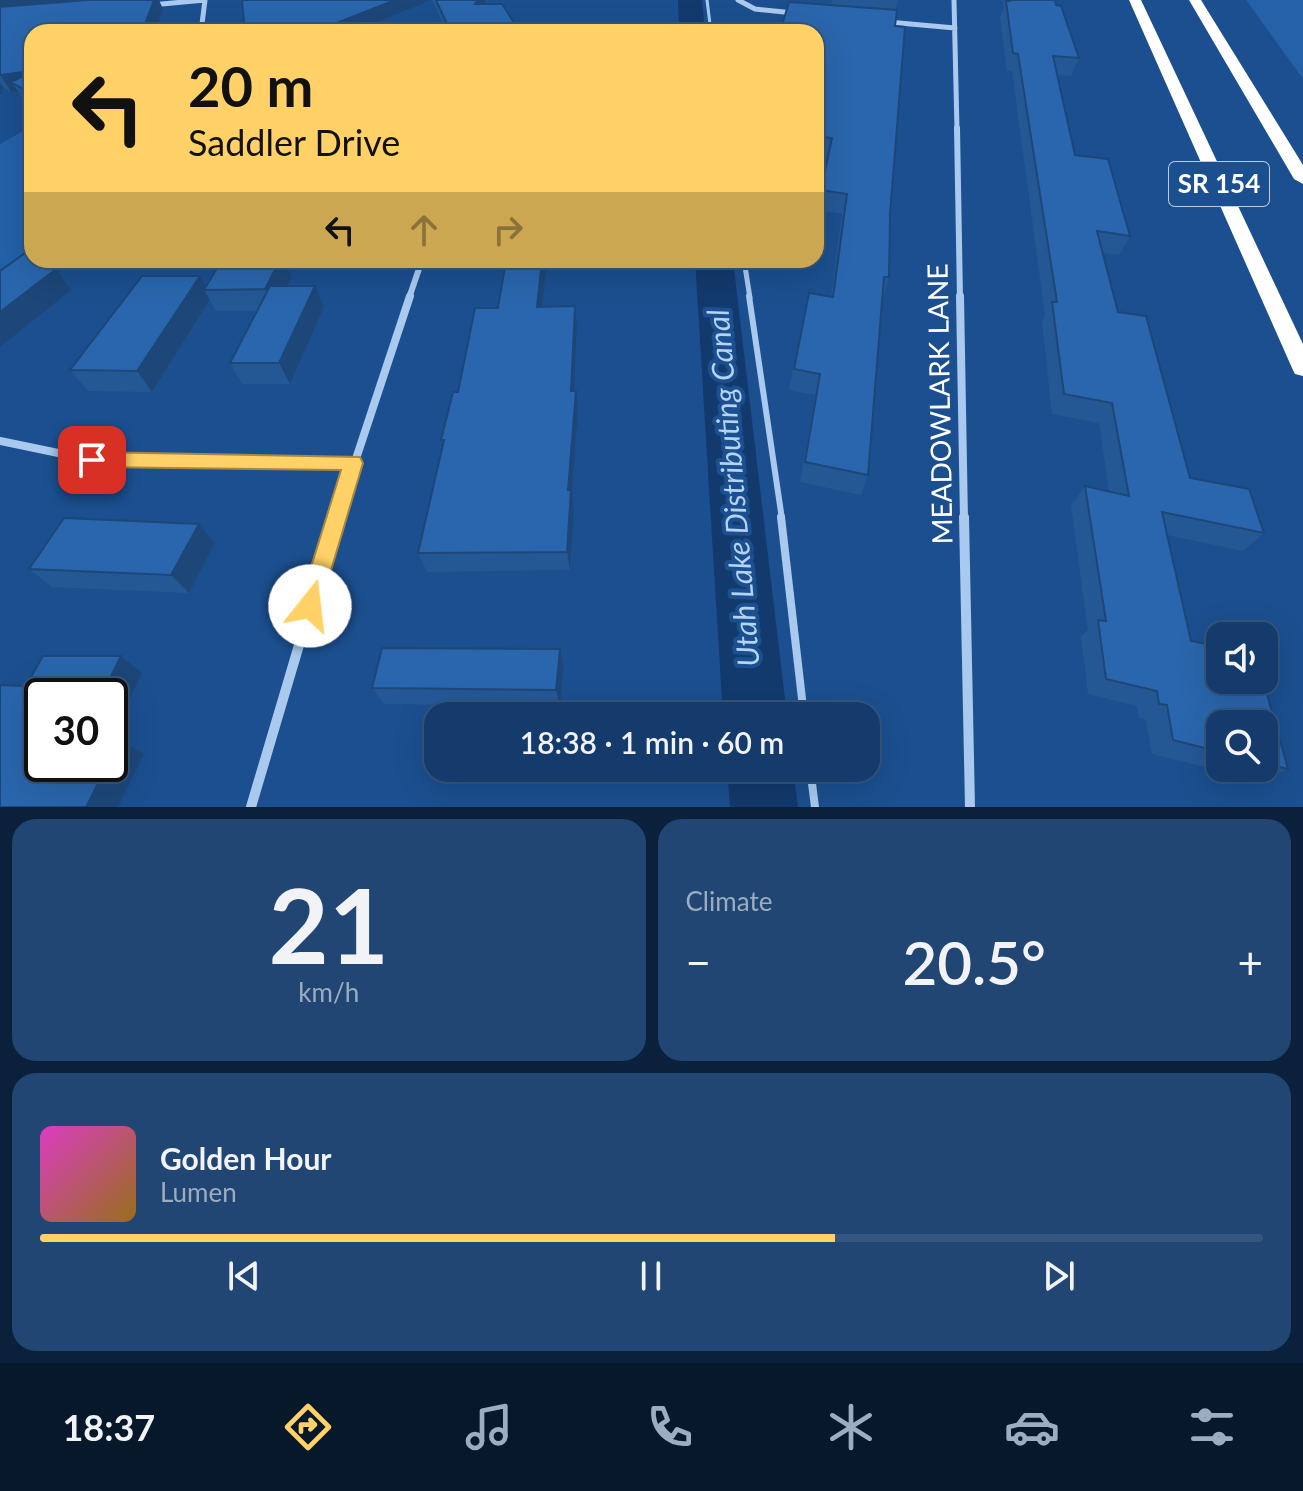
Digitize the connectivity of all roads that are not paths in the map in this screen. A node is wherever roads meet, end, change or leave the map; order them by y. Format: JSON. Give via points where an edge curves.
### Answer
{"nodes":[{"id":1,"x":205,"y":0,"type":"edge"},
{"id":2,"x":707,"y":0,"type":"edge"},
{"id":3,"x":738,"y":0,"type":"edge"},
{"id":4,"x":954,"y":0,"type":"edge"},
{"id":5,"x":1135,"y":0,"type":"edge"},
{"id":6,"x":1195,"y":0,"type":"edge"},
{"id":7,"x":150,"y":5,"type":"edge"},
{"id":8,"x":799,"y":13,"type":"edge"},
{"id":9,"x":877,"y":21,"type":"edge"},
{"id":10,"x":202,"y":24,"type":"edge"},
{"id":11,"x":710,"y":24,"type":"edge"},
{"id":12,"x":955,"y":28,"type":"junction"},
{"id":13,"x":1303,"y":179,"type":"edge"},
{"id":14,"x":419,"y":268,"type":"edge"},
{"id":15,"x":745,"y":268,"type":"edge"},
{"id":16,"x":1303,"y":368,"type":"edge"},
{"id":17,"x":0,"y":441,"type":"edge"},
{"id":18,"x":353,"y":463,"type":"junction"},
{"id":19,"x":802,"y":702,"type":"edge"},
{"id":20,"x":812,"y":782,"type":"edge"},
{"id":21,"x":251,"y":807,"type":"edge"},
{"id":22,"x":815,"y":807,"type":"edge"},
{"id":23,"x":970,"y":807,"type":"edge"}],
"edges":[{"from":1,"to":7,"type":"street"},
{"from":1,"to":10,"type":"street"},
{"from":2,"to":11,"type":"lane"},
{"from":3,"to":8,"type":"street","via":[[746,6]]},
{"from":4,"to":12,"type":"street","name":"MEADOWLARK LANE"},
{"from":5,"to":16,"type":"highway","number":"SR 154"},
{"from":6,"to":13,"type":"highway","number":"SR 154"},
{"from":9,"to":12,"type":"street"},
{"from":12,"to":23,"type":"street","name":"MEADOWLARK LANE"},
{"from":14,"to":18,"type":"street"},
{"from":15,"to":19,"type":"lane"},
{"from":17,"to":18,"type":"street","via":[[92,460]]},
{"from":18,"to":21,"type":"street"},
{"from":20,"to":22,"type":"lane"}]}
